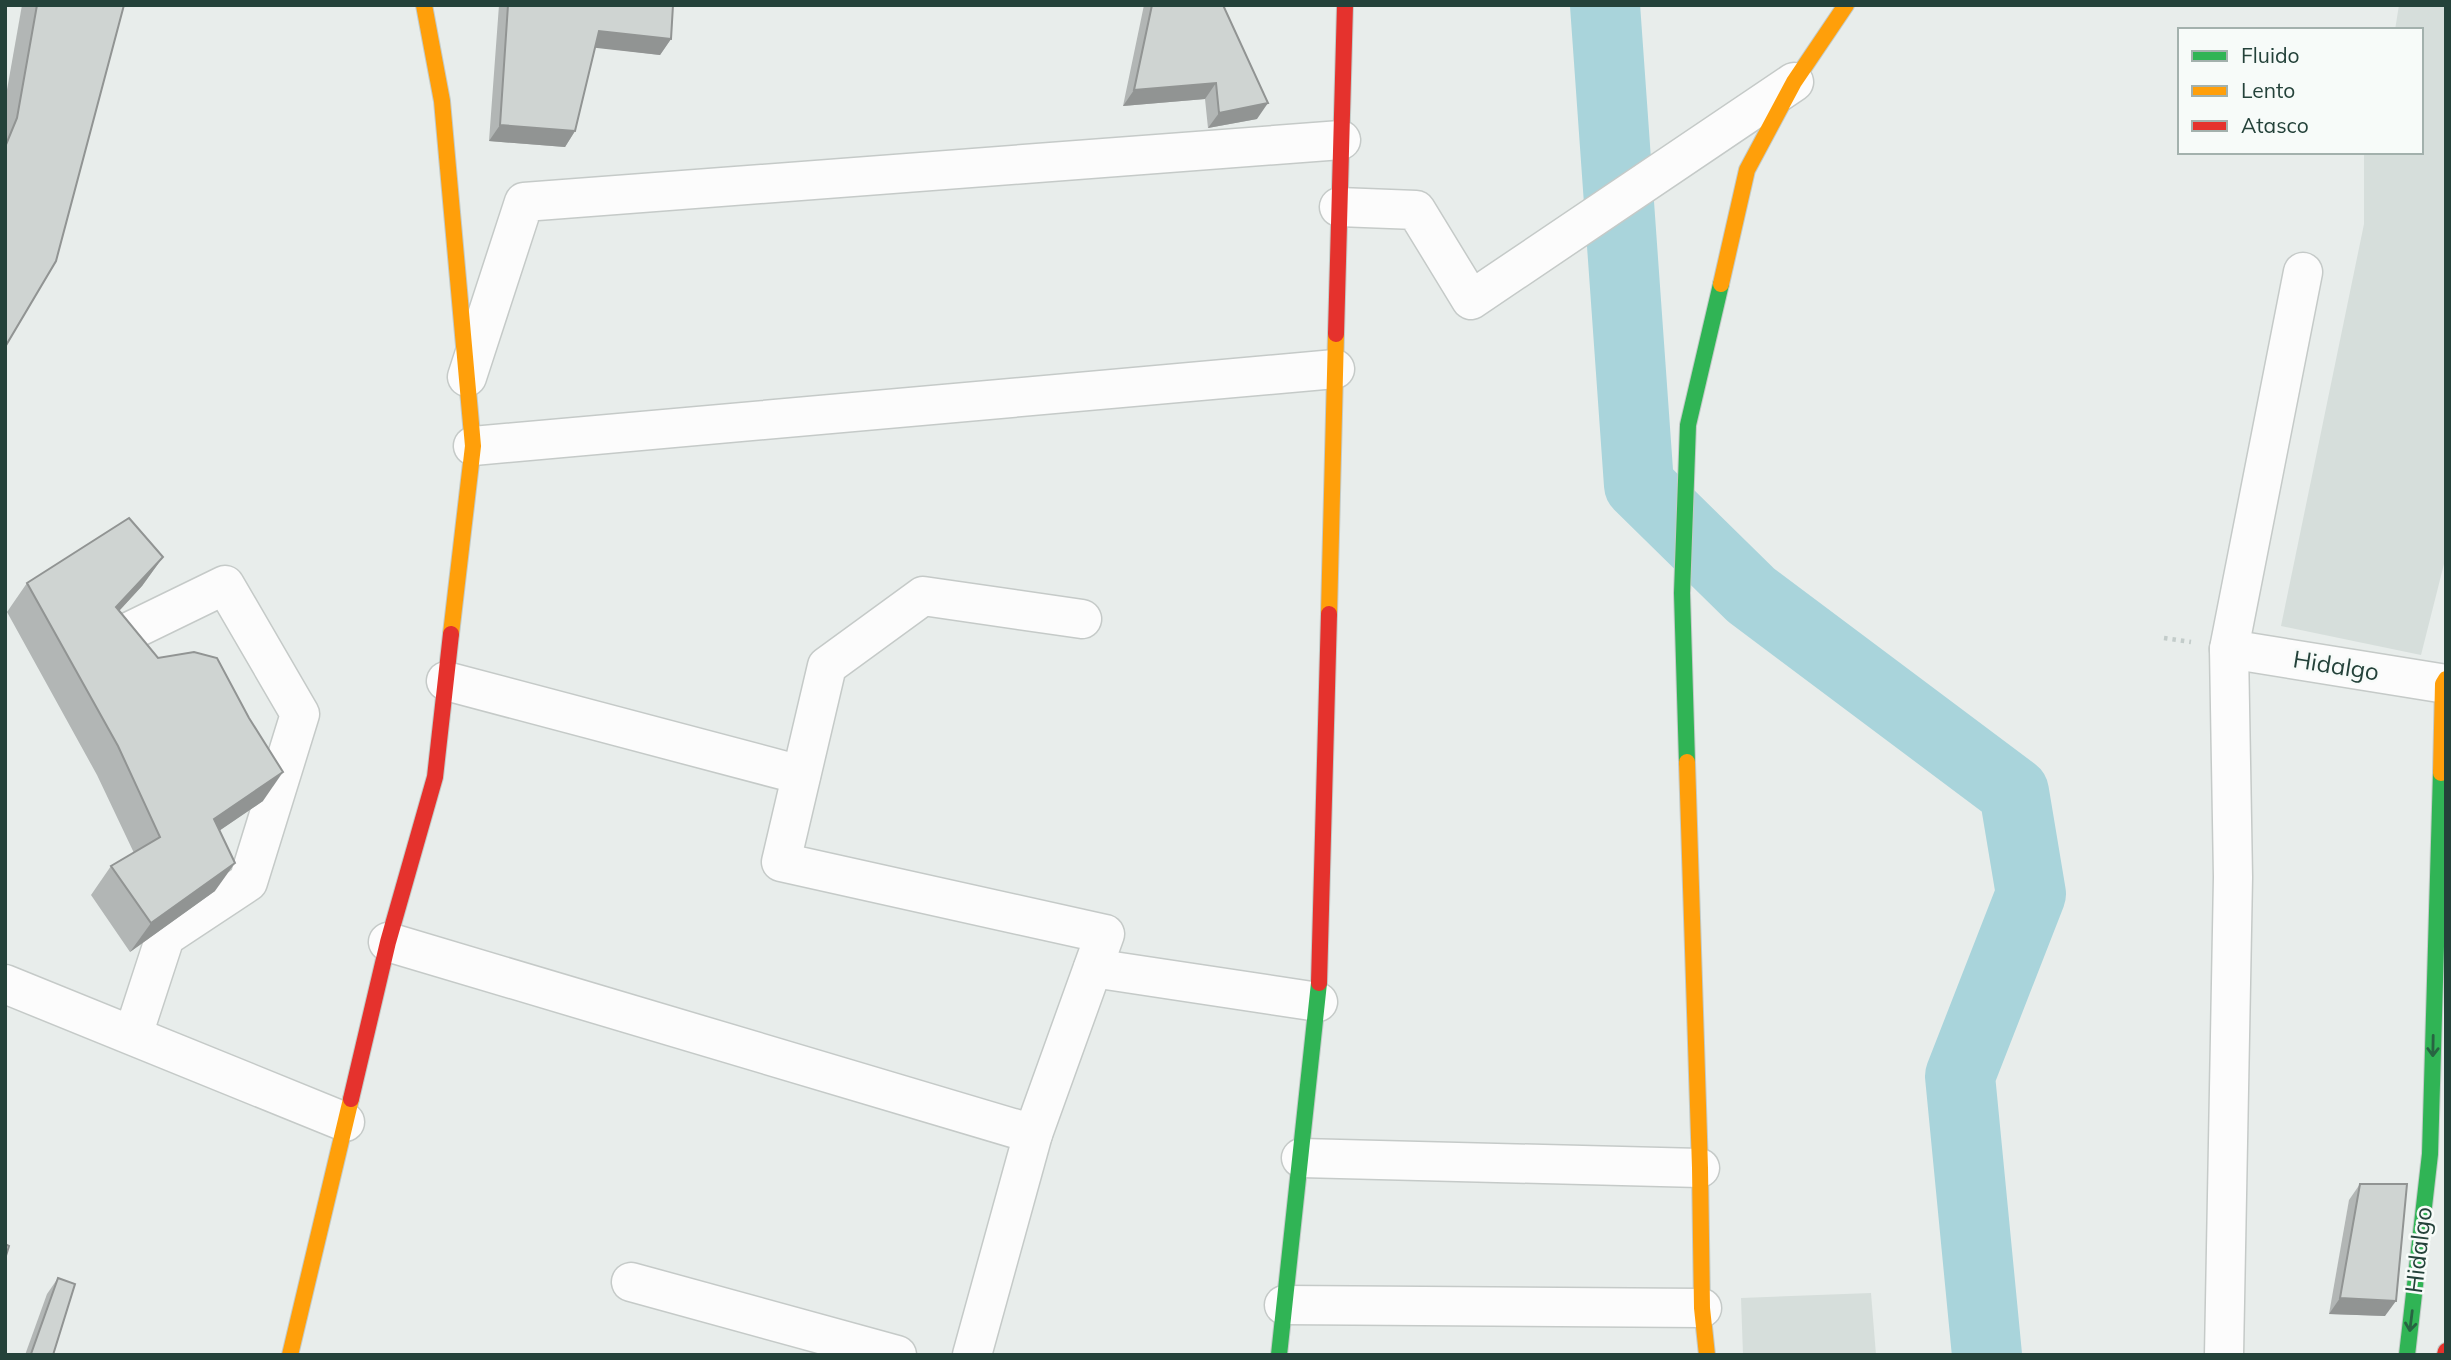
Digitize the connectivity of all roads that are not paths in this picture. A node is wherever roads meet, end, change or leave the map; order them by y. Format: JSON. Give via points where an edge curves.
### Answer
{"nodes":[{"id":1,"x":424,"y":5,"type":"edge"},
{"id":2,"x":1345,"y":5,"type":"edge"},
{"id":3,"x":1846,"y":5,"type":"edge"},
{"id":4,"x":1794,"y":82,"type":"junction"},
{"id":5,"x":1341,"y":141,"type":"junction"},
{"id":6,"x":1339,"y":208,"type":"junction"},
{"id":7,"x":2303,"y":272,"type":"dead end"},
{"id":8,"x":1335,"y":369,"type":"junction"},
{"id":9,"x":467,"y":377,"type":"junction"},
{"id":10,"x":473,"y":446,"type":"junction"},
{"id":11,"x":1082,"y":619,"type":"dead end"},
{"id":12,"x":114,"y":639,"type":"edge"},
{"id":13,"x":2229,"y":649,"type":"junction"},
{"id":14,"x":446,"y":681,"type":"junction"},
{"id":15,"x":2445,"y":682,"type":"edge"},
{"id":16,"x":801,"y":775,"type":"junction"},
{"id":17,"x":2442,"y":825,"type":"edge"},
{"id":18,"x":387,"y":942,"type":"junction"},
{"id":19,"x":1093,"y":968,"type":"junction"},
{"id":20,"x":5,"y":984,"type":"edge"},
{"id":21,"x":1318,"y":1002,"type":"junction"},
{"id":22,"x":133,"y":1035,"type":"junction"},
{"id":23,"x":345,"y":1122,"type":"junction"},
{"id":24,"x":1033,"y":1134,"type":"junction"},
{"id":25,"x":1301,"y":1158,"type":"junction"},
{"id":26,"x":1700,"y":1168,"type":"junction"},
{"id":27,"x":631,"y":1282,"type":"dead end"},
{"id":28,"x":1284,"y":1305,"type":"junction"},
{"id":29,"x":1702,"y":1308,"type":"junction"},
{"id":30,"x":290,"y":1355,"type":"edge"},
{"id":31,"x":897,"y":1355,"type":"edge"},
{"id":32,"x":972,"y":1355,"type":"edge"},
{"id":33,"x":1279,"y":1355,"type":"edge"},
{"id":34,"x":1707,"y":1355,"type":"edge"},
{"id":35,"x":2224,"y":1355,"type":"edge"},
{"id":36,"x":2407,"y":1355,"type":"edge"}],
"edges":[{"from":1,"to":9,"type":"street","via":[[442,101]]},
{"from":2,"to":5,"type":"street"},
{"from":3,"to":4,"type":"street"},
{"from":4,"to":6,"type":"street","via":[[1471,300],[1416,210]]},
{"from":4,"to":26,"type":"street","via":[[1747,170],[1688,425],[1682,593]]},
{"from":5,"to":6,"type":"street"},
{"from":5,"to":9,"type":"street","via":[[524,202]]},
{"from":6,"to":8,"type":"street"},
{"from":7,"to":13,"type":"street"},
{"from":8,"to":10,"type":"street"},
{"from":8,"to":21,"type":"street"},
{"from":9,"to":10,"type":"street"},
{"from":10,"to":14,"type":"street"},
{"from":11,"to":16,"type":"street","via":[[923,596],[827,667]]},
{"from":12,"to":22,"type":"street","via":[[225,585],[300,714],[248,882],[165,937]]},
{"from":13,"to":15,"type":"street","name":"Hidalgo"},
{"from":13,"to":35,"type":"street","via":[[2233,877]]},
{"from":14,"to":16,"type":"street"},
{"from":14,"to":18,"type":"street","via":[[435,777]]},
{"from":15,"to":17,"type":"street","name":"Hidalgo"},
{"from":16,"to":19,"type":"street","via":[[781,862],[1105,934]]},
{"from":17,"to":36,"type":"street","name":"Hidalgo","one_way":true,"via":[[2430,1154]]},
{"from":18,"to":23,"type":"street"},
{"from":18,"to":24,"type":"street"},
{"from":19,"to":21,"type":"street"},
{"from":19,"to":24,"type":"street"},
{"from":20,"to":22,"type":"street"},
{"from":21,"to":25,"type":"street"},
{"from":22,"to":23,"type":"street"},
{"from":23,"to":30,"type":"street"},
{"from":24,"to":32,"type":"street"},
{"from":25,"to":26,"type":"street"},
{"from":25,"to":28,"type":"street"},
{"from":26,"to":29,"type":"street"},
{"from":27,"to":31,"type":"street"},
{"from":28,"to":29,"type":"street"},
{"from":28,"to":33,"type":"street"},
{"from":29,"to":34,"type":"street"}]}
